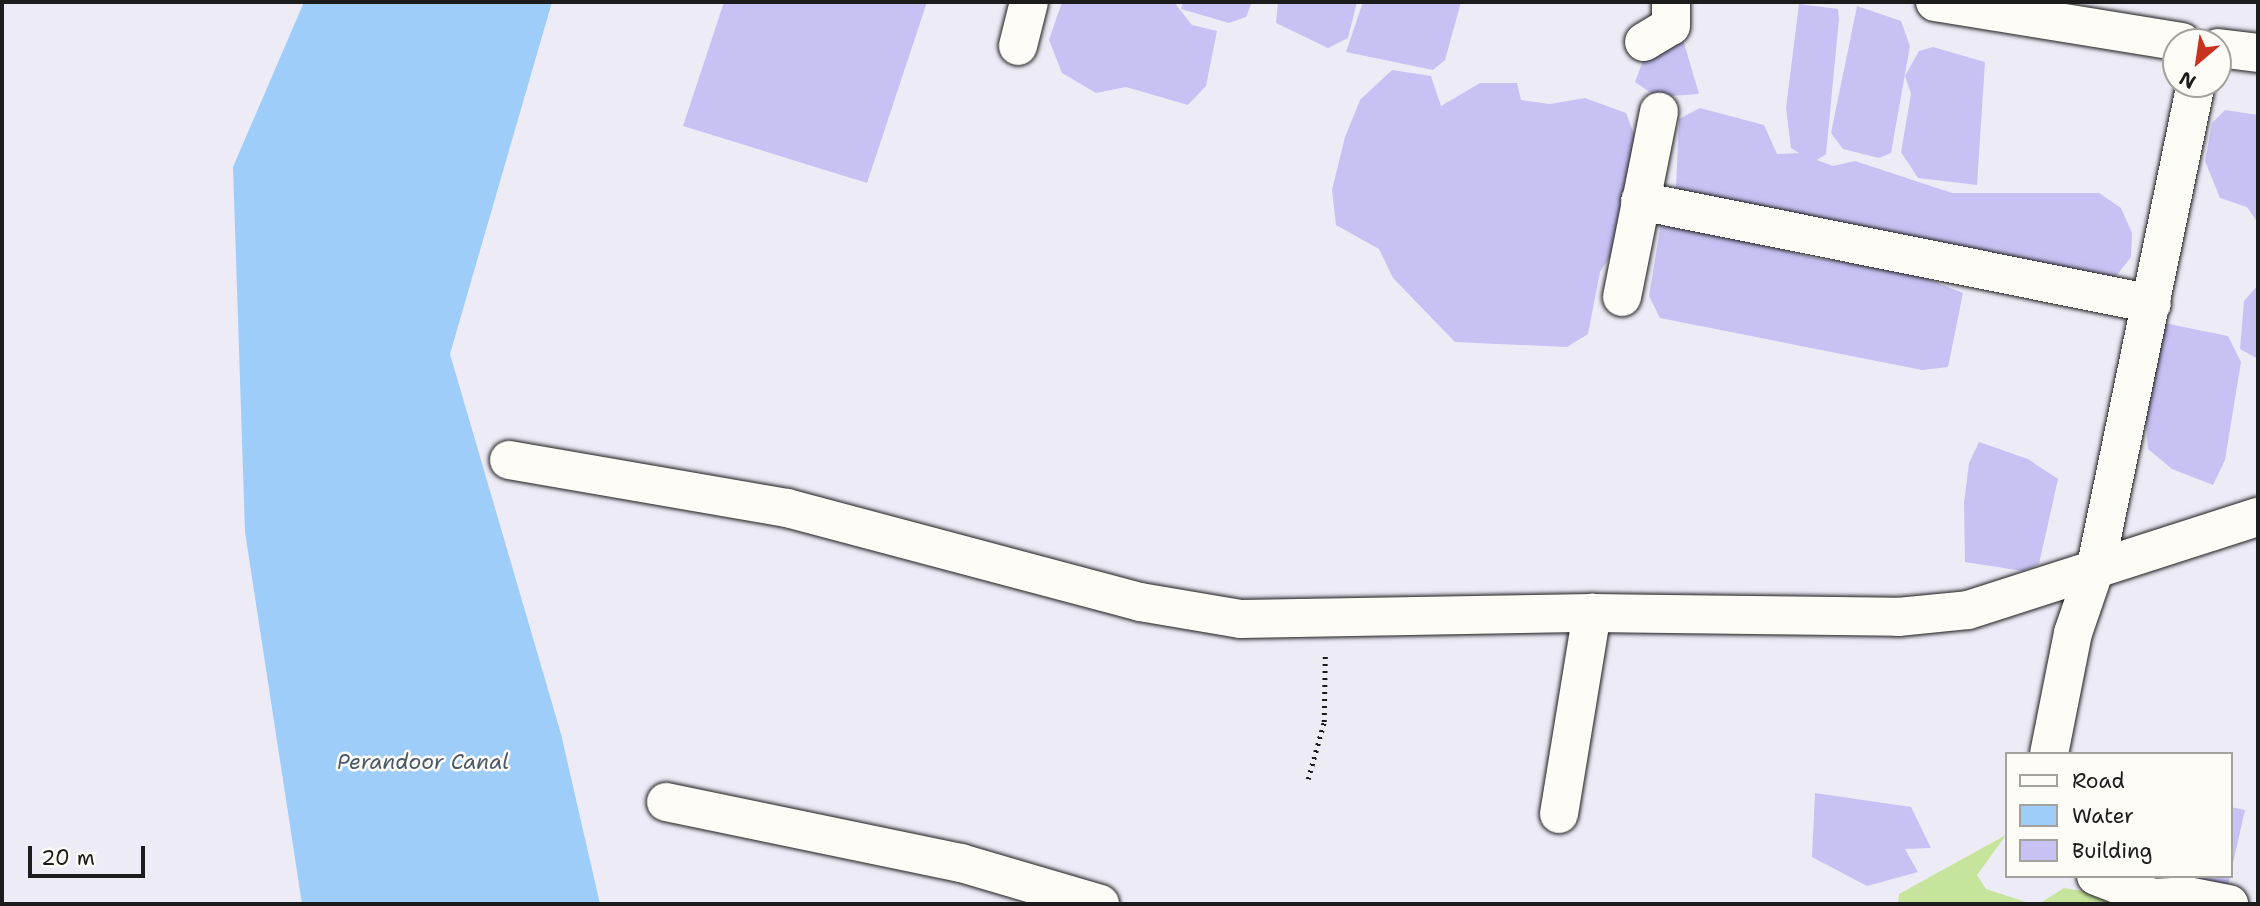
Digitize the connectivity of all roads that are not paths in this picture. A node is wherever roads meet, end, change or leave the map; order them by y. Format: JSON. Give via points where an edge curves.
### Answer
{"nodes":[{"id":1,"x":1029,"y":2,"type":"edge"},
{"id":2,"x":1671,"y":2,"type":"edge"},
{"id":3,"x":1935,"y":2,"type":"edge"},
{"id":4,"x":2141,"y":2,"type":"edge"},
{"id":5,"x":2165,"y":28,"type":"edge"},
{"id":6,"x":2162,"y":39,"type":"edge"},
{"id":7,"x":1644,"y":42,"type":"dead end"},
{"id":8,"x":1018,"y":46,"type":"dead end"},
{"id":9,"x":2232,"y":50,"type":"edge"},
{"id":10,"x":2258,"y":53,"type":"edge"},
{"id":11,"x":2193,"y":98,"type":"edge"},
{"id":12,"x":1660,"y":112,"type":"dead end"},
{"id":13,"x":1640,"y":201,"type":"junction"},
{"id":14,"x":1622,"y":297,"type":"dead end"},
{"id":15,"x":2152,"y":304,"type":"junction"},
{"id":16,"x":509,"y":460,"type":"dead end"},
{"id":17,"x":2258,"y":517,"type":"edge"},
{"id":18,"x":2096,"y":566,"type":"junction"},
{"id":19,"x":1592,"y":613,"type":"junction"},
{"id":20,"x":2049,"y":752,"type":"edge"},
{"id":21,"x":666,"y":802,"type":"dead end"},
{"id":22,"x":1559,"y":814,"type":"dead end"},
{"id":23,"x":2100,"y":878,"type":"edge"},
{"id":24,"x":2150,"y":901,"type":"edge"},
{"id":25,"x":1100,"y":904,"type":"edge"},
{"id":26,"x":2229,"y":904,"type":"edge"}],
"edges":[{"from":1,"to":8,"type":"street"},
{"from":2,"to":7,"type":"street","via":[[1671,26]]},
{"from":3,"to":6,"type":"street"},
{"from":4,"to":5,"type":"street","via":[[2138,16]]},
{"from":9,"to":10,"type":"street"},
{"from":11,"to":15,"type":"street"},
{"from":12,"to":13,"type":"street"},
{"from":13,"to":14,"type":"street"},
{"from":13,"to":15,"type":"street"},
{"from":15,"to":18,"type":"street"},
{"from":16,"to":19,"type":"street","via":[[787,508],[1140,602],[1241,619]]},
{"from":17,"to":18,"type":"street"},
{"from":18,"to":19,"type":"street","via":[[1968,610],[1898,617]]},
{"from":18,"to":20,"type":"street","via":[[2073,633]]},
{"from":19,"to":22,"type":"street"},
{"from":21,"to":25,"type":"street","via":[[961,863]]},
{"from":23,"to":24,"type":"street"},
{"from":24,"to":26,"type":"street"}]}
